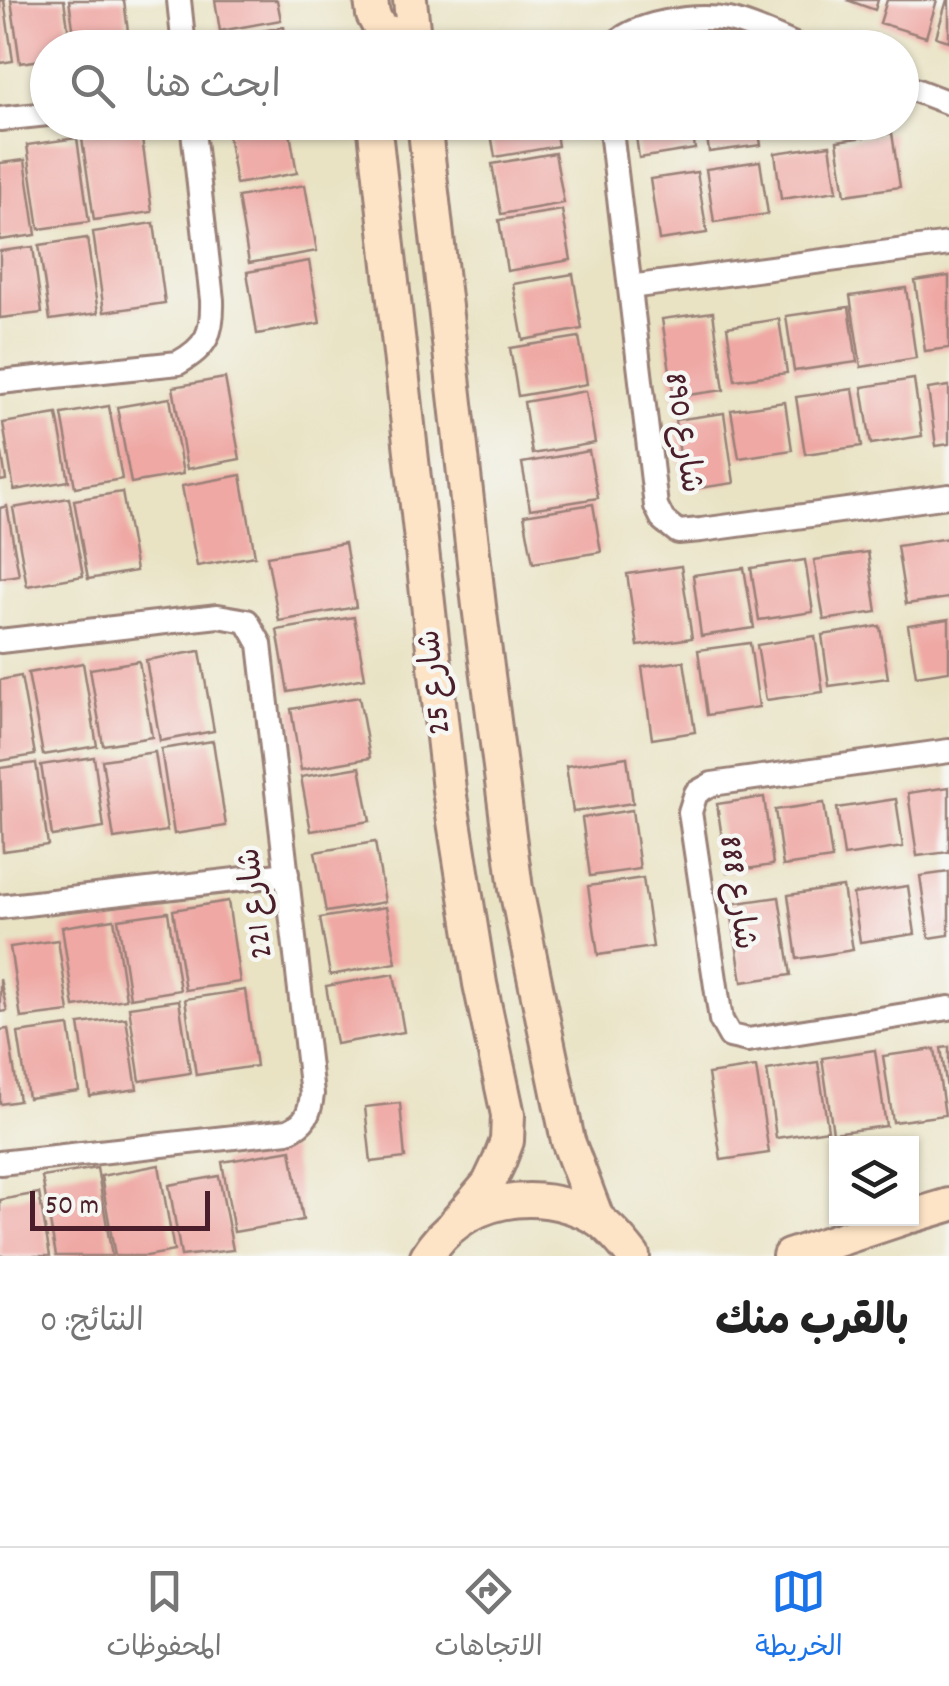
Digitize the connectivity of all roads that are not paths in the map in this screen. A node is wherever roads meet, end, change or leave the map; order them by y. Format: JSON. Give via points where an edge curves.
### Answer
{"nodes":[{"id":1,"x":179,"y":0,"type":"edge"},
{"id":2,"x":360,"y":0,"type":"edge"},
{"id":3,"x":371,"y":0,"type":"edge"},
{"id":4,"x":182,"y":30,"type":"edge"},
{"id":5,"x":363,"y":30,"type":"edge"},
{"id":6,"x":381,"y":30,"type":"edge"},
{"id":7,"x":640,"y":30,"type":"edge"},
{"id":8,"x":756,"y":30,"type":"edge"},
{"id":9,"x":919,"y":92,"type":"edge"},
{"id":10,"x":949,"y":103,"type":"edge"},
{"id":11,"x":30,"y":116,"type":"edge"},
{"id":12,"x":0,"y":119,"type":"edge"},
{"id":13,"x":194,"y":140,"type":"edge"},
{"id":14,"x":376,"y":140,"type":"edge"},
{"id":15,"x":426,"y":140,"type":"edge"},
{"id":16,"x":612,"y":140,"type":"edge"},
{"id":17,"x":949,"y":244,"type":"edge"},
{"id":18,"x":630,"y":287,"type":"junction"},
{"id":19,"x":0,"y":382,"type":"edge"},
{"id":20,"x":409,"y":434,"type":"junction"},
{"id":21,"x":949,"y":496,"type":"edge"},
{"id":22,"x":0,"y":640,"type":"edge"},
{"id":23,"x":491,"y":692,"type":"junction"},
{"id":24,"x":949,"y":751,"type":"edge"},
{"id":25,"x":287,"y":874,"type":"junction"},
{"id":26,"x":0,"y":906,"type":"edge"},
{"id":27,"x":949,"y":1008,"type":"edge"},
{"id":28,"x":0,"y":1163,"type":"edge"},
{"id":29,"x":949,"y":1205,"type":"edge"},
{"id":30,"x":919,"y":1214,"type":"edge"},
{"id":31,"x":597,"y":1218,"type":"junction"},
{"id":32,"x":880,"y":1226,"type":"edge"},
{"id":33,"x":433,"y":1244,"type":"edge"},
{"id":34,"x":634,"y":1255,"type":"edge"},
{"id":35,"x":788,"y":1256,"type":"edge"}],
"edges":[{"from":1,"to":4,"type":"street"},
{"from":2,"to":5,"type":"street"},
{"from":3,"to":6,"type":"street"},
{"from":7,"to":8,"type":"street","via":[[705,19]]},
{"from":9,"to":10,"type":"street"},
{"from":11,"to":12,"type":"street"},
{"from":13,"to":19,"type":"street","via":[[212,300],[208,340],[178,362]]},
{"from":14,"to":20,"type":"street","name":"شارع 25"},
{"from":15,"to":23,"type":"street","name":"شارع 25"},
{"from":16,"to":18,"type":"street","name":"شارع 890"},
{"from":17,"to":18,"type":"street"},
{"from":18,"to":21,"type":"street","name":"شارع 890","via":[[656,506],[670,528],[701,530]]},
{"from":20,"to":23,"type":"street","via":[[425,426],[444,437],[470,663]]},
{"from":20,"to":33,"type":"street","name":"شارع 25","via":[[449,790],[508,1115],[507,1140],[488,1184]]},
{"from":22,"to":25,"type":"street","name":"شارع 221","via":[[218,616],[247,620],[260,644]]},
{"from":23,"to":31,"type":"street","name":"شارع 25","via":[[516,888],[568,1141]]},
{"from":24,"to":27,"type":"street","name":"شارع 888","via":[[712,784],[696,792],[690,812],[721,1020],[730,1036],[748,1040]]},
{"from":25,"to":26,"type":"street"},
{"from":25,"to":28,"type":"street","name":"شارع 221","via":[[312,1094],[300,1126]]},
{"from":29,"to":30,"type":"street"},
{"from":31,"to":33,"type":"street","via":[[550,1199],[500,1201]]},
{"from":31,"to":34,"type":"street"},
{"from":32,"to":35,"type":"street"}]}
